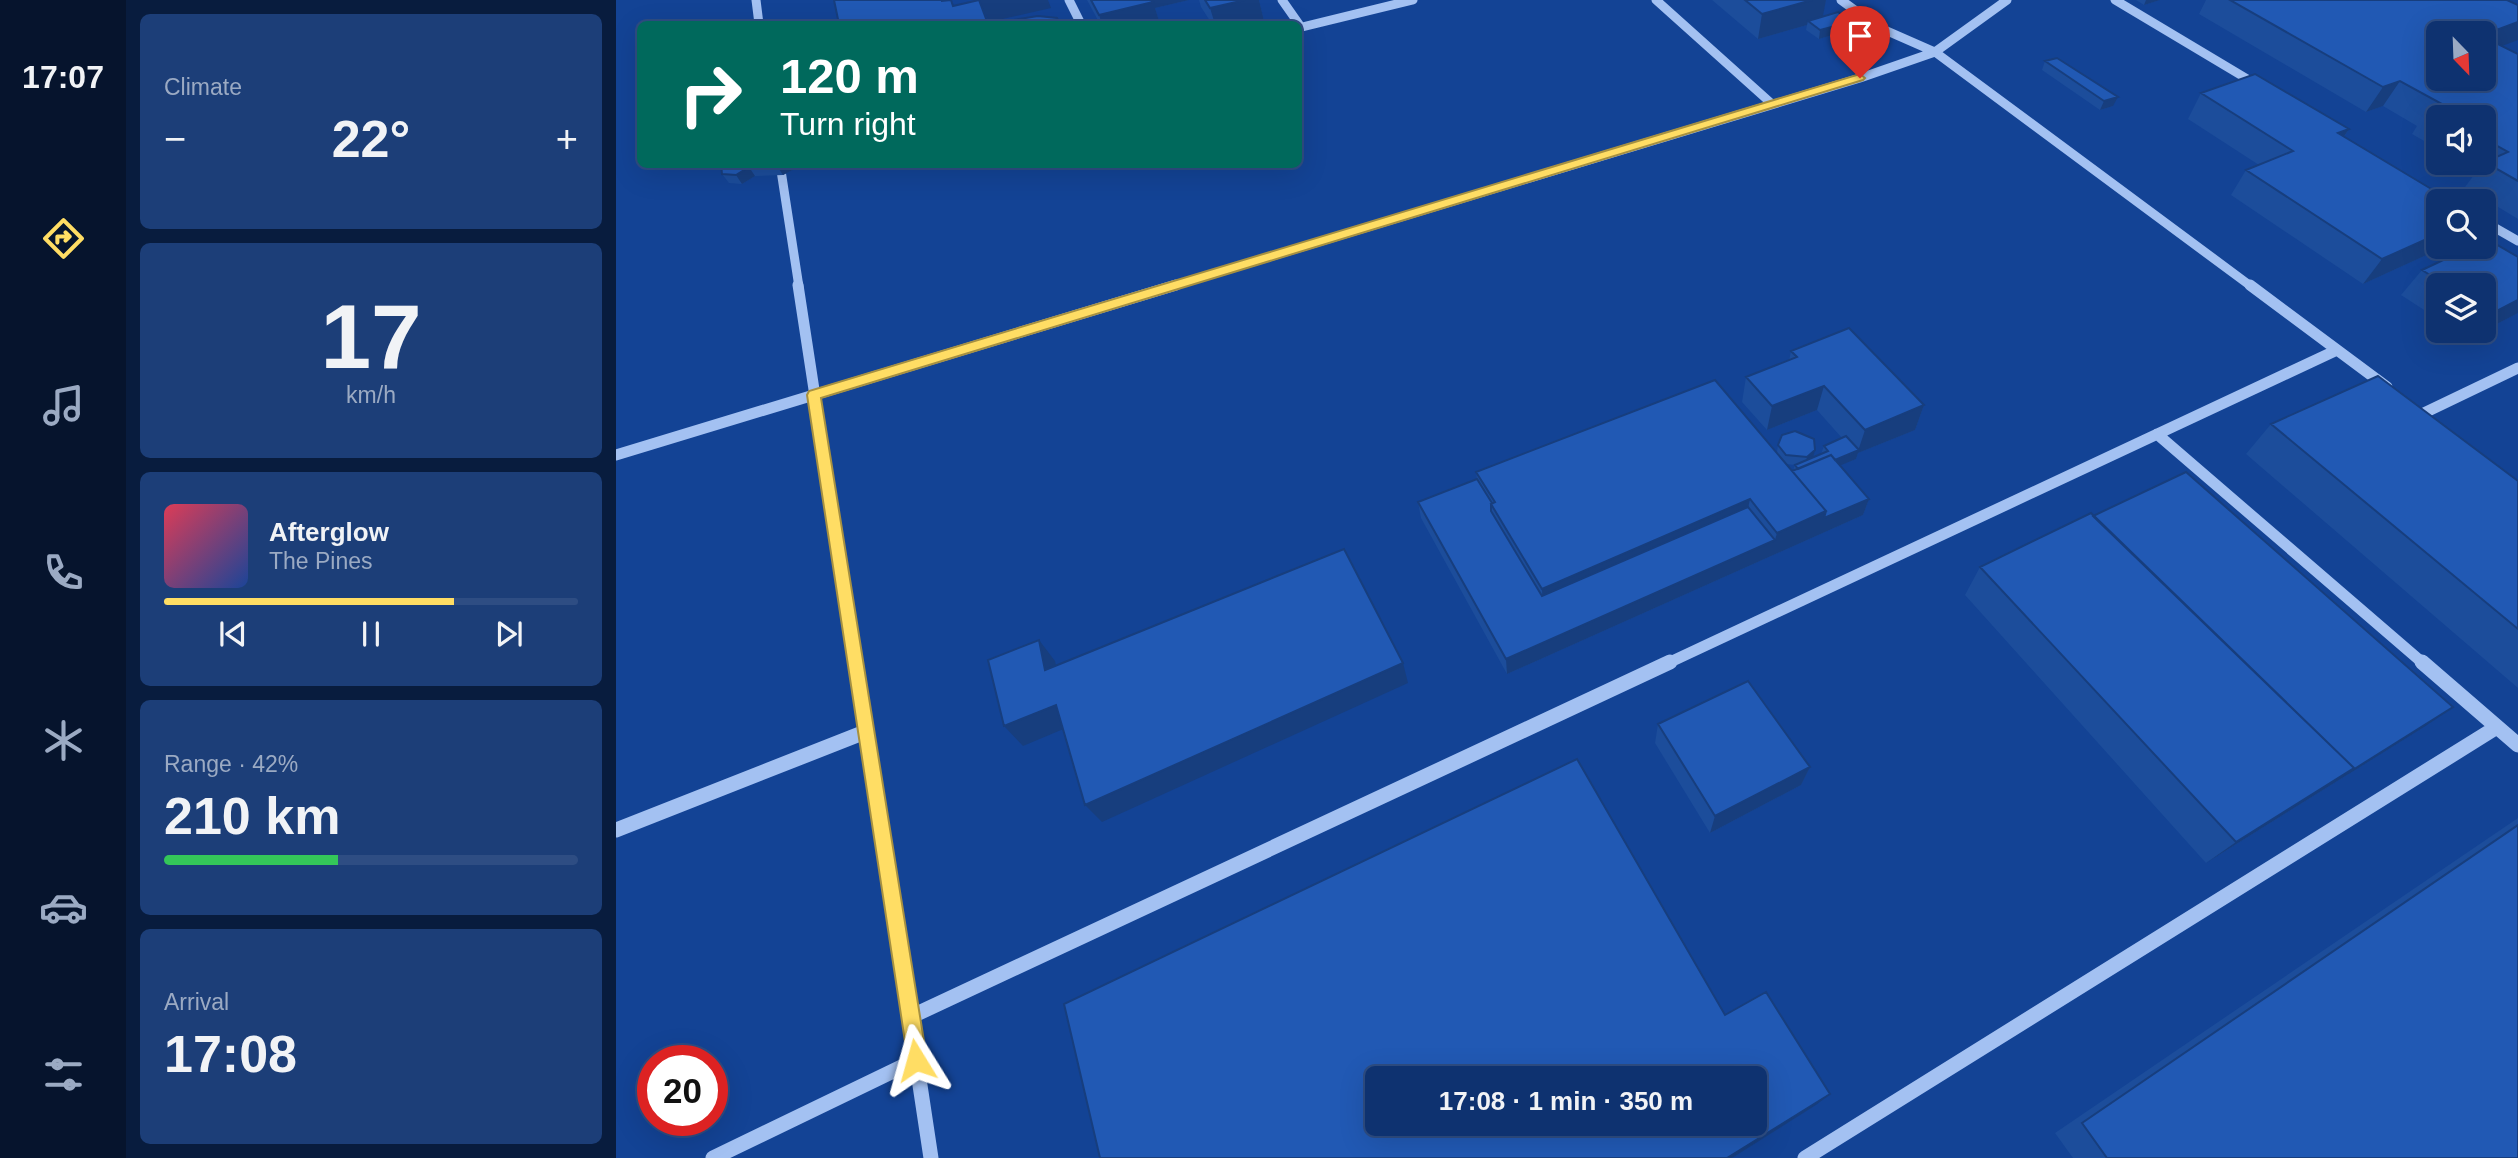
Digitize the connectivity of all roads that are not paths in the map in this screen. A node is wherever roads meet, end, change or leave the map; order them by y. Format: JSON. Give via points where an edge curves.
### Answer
{"nodes":[{"id":1,"x":756,"y":0,"type":"edge"},
{"id":2,"x":1069,"y":0,"type":"edge"},
{"id":3,"x":1282,"y":0,"type":"edge"},
{"id":4,"x":1412,"y":0,"type":"edge"},
{"id":5,"x":1656,"y":0,"type":"edge"},
{"id":6,"x":1840,"y":0,"type":"edge"},
{"id":7,"x":2007,"y":0,"type":"edge"},
{"id":8,"x":2115,"y":0,"type":"edge"},
{"id":9,"x":760,"y":21,"type":"edge"},
{"id":10,"x":1080,"y":21,"type":"edge"},
{"id":11,"x":1296,"y":21,"type":"edge"},
{"id":12,"x":1302,"y":27,"type":"edge"},
{"id":13,"x":1935,"y":52,"type":"junction"},
{"id":14,"x":2271,"y":93,"type":"edge"},
{"id":15,"x":1772,"y":104,"type":"junction"},
{"id":16,"x":780,"y":168,"type":"edge"},
{"id":17,"x":2496,"y":229,"type":"edge"},
{"id":18,"x":2518,"y":242,"type":"edge"},
{"id":19,"x":2337,"y":350,"type":"junction"},
{"id":20,"x":2518,"y":368,"type":"edge"},
{"id":21,"x":814,"y":395,"type":"junction"},
{"id":22,"x":2402,"y":397,"type":"edge"},
{"id":23,"x":2413,"y":405,"type":"edge"},
{"id":24,"x":2424,"y":413,"type":"junction"},
{"id":25,"x":2434,"y":421,"type":"edge"},
{"id":26,"x":2157,"y":434,"type":"junction"},
{"id":27,"x":616,"y":455,"type":"edge"},
{"id":28,"x":2497,"y":727,"type":"junction"},
{"id":29,"x":865,"y":732,"type":"junction"},
{"id":30,"x":2518,"y":745,"type":"edge"},
{"id":31,"x":616,"y":830,"type":"edge"},
{"id":32,"x":910,"y":1017,"type":"junction"},
{"id":33,"x":916,"y":1060,"type":"junction"},
{"id":34,"x":713,"y":1158,"type":"edge"},
{"id":35,"x":931,"y":1158,"type":"edge"},
{"id":36,"x":1805,"y":1158,"type":"edge"}],
"edges":[{"from":1,"to":9,"type":"lane"},
{"from":2,"to":10,"type":"lane"},
{"from":3,"to":11,"type":"lane"},
{"from":4,"to":12,"type":"lane"},
{"from":5,"to":15,"type":"lane"},
{"from":6,"to":13,"type":"lane","via":[[1878,27]]},
{"from":7,"to":13,"type":"lane"},
{"from":8,"to":14,"type":"lane"},
{"from":13,"to":15,"type":"lane"},
{"from":13,"to":19,"type":"lane"},
{"from":15,"to":21,"type":"lane"},
{"from":16,"to":21,"type":"lane"},
{"from":17,"to":18,"type":"lane"},
{"from":19,"to":22,"type":"lane"},
{"from":19,"to":26,"type":"lane"},
{"from":20,"to":24,"type":"lane"},
{"from":21,"to":27,"type":"lane"},
{"from":21,"to":29,"type":"lane"},
{"from":23,"to":24,"type":"lane"},
{"from":24,"to":25,"type":"lane"},
{"from":26,"to":28,"type":"lane"},
{"from":26,"to":32,"type":"lane"},
{"from":28,"to":30,"type":"lane"},
{"from":28,"to":36,"type":"lane"},
{"from":29,"to":31,"type":"lane"},
{"from":29,"to":32,"type":"lane"},
{"from":32,"to":33,"type":"lane"},
{"from":33,"to":34,"type":"lane"},
{"from":33,"to":35,"type":"lane"}]}
